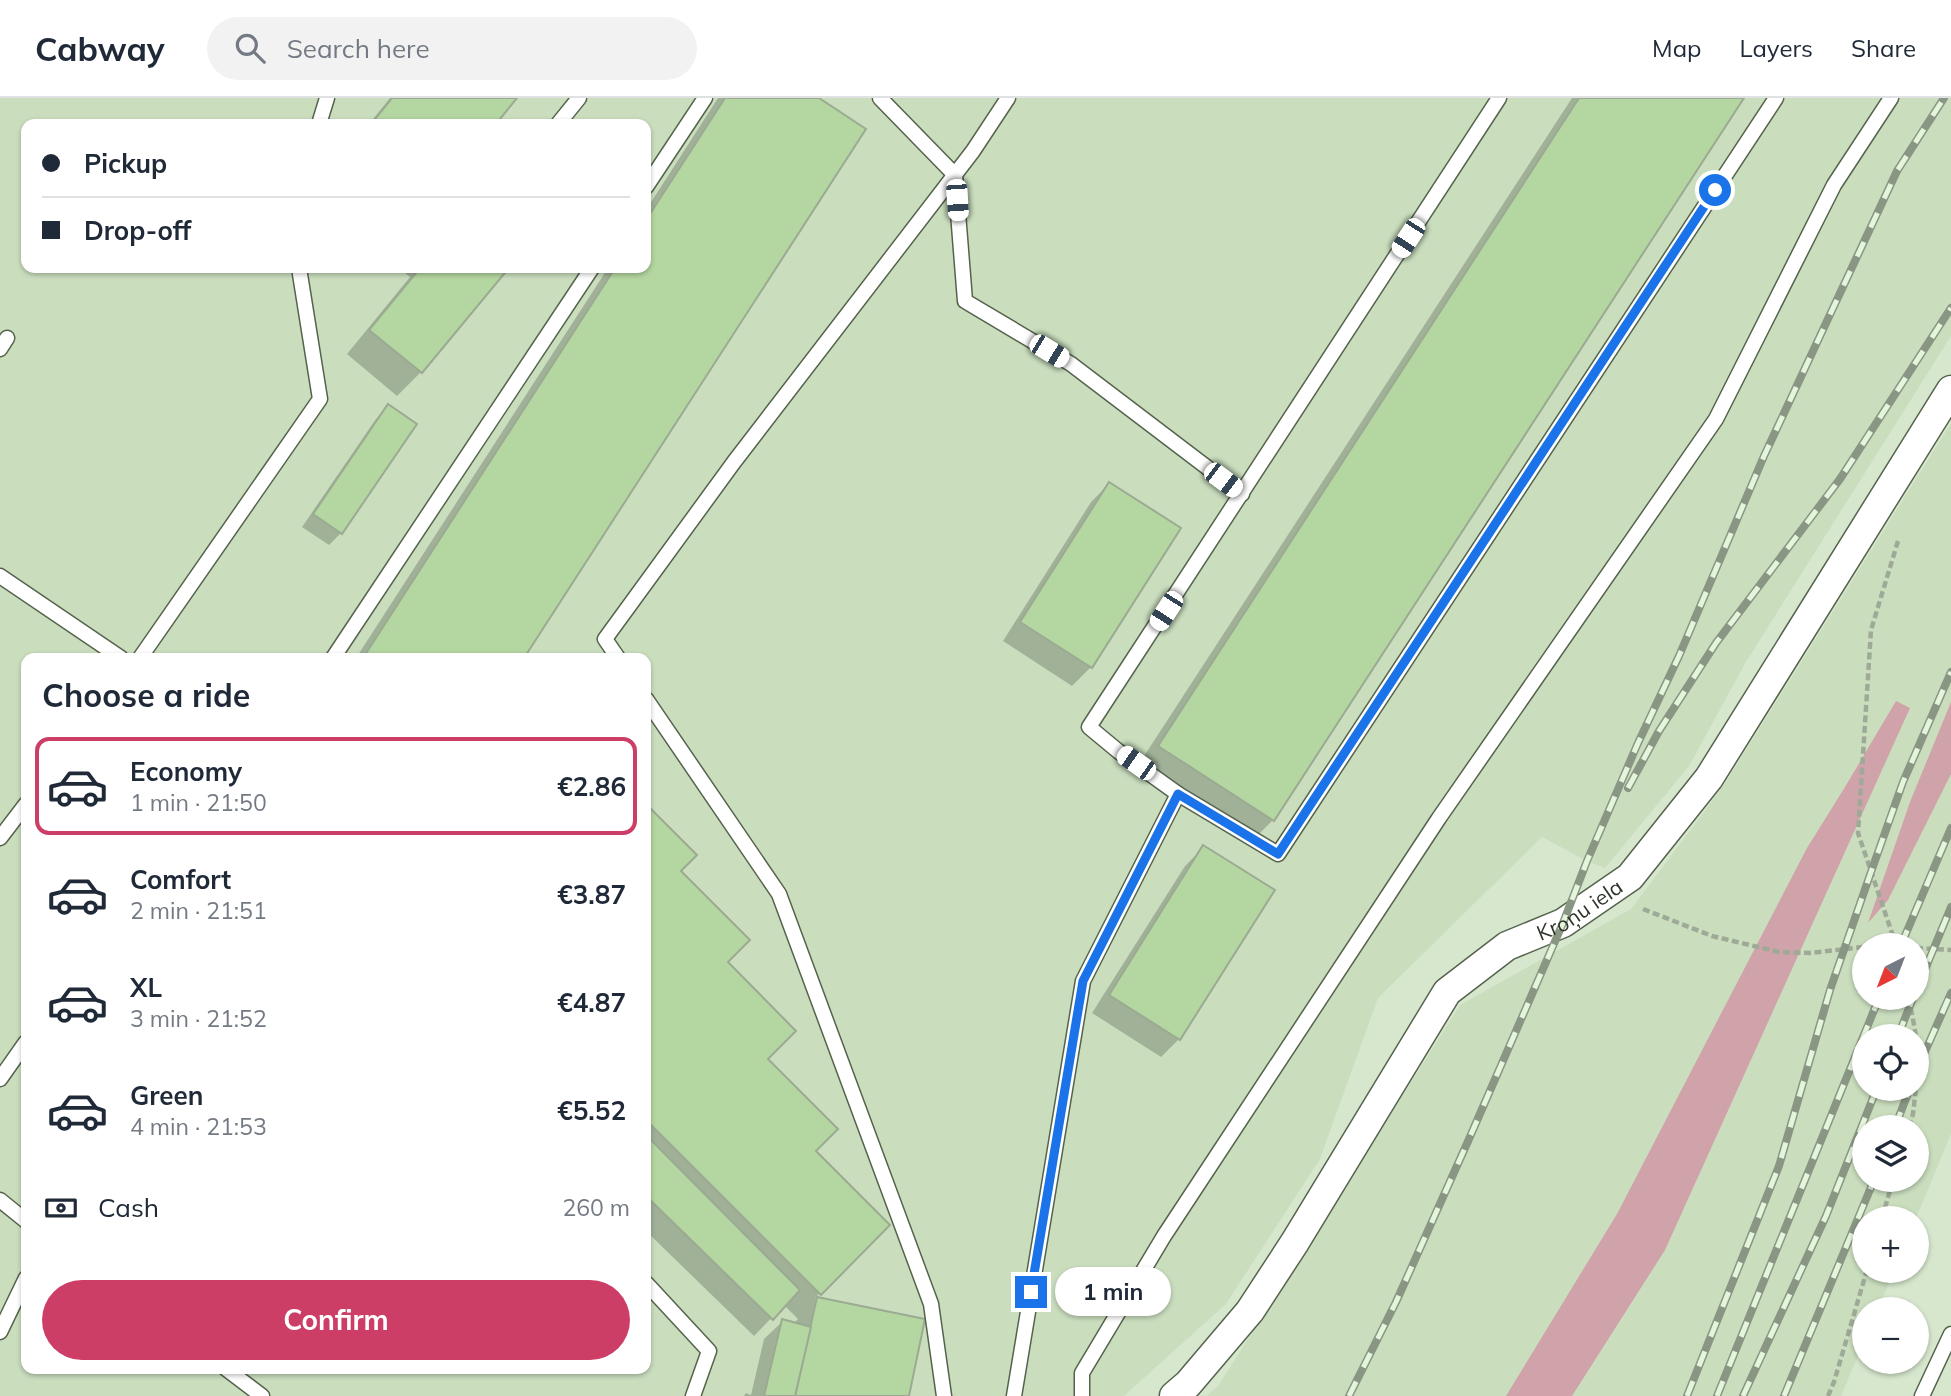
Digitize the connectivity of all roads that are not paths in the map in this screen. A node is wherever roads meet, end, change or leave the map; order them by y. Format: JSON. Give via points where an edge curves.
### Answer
{"nodes":[{"id":1,"x":327,"y":98,"type":"edge"},
{"id":2,"x":579,"y":98,"type":"edge"},
{"id":3,"x":705,"y":98,"type":"edge"},
{"id":4,"x":880,"y":98,"type":"edge"},
{"id":5,"x":1008,"y":98,"type":"edge"},
{"id":6,"x":1499,"y":98,"type":"edge"},
{"id":7,"x":1776,"y":98,"type":"edge"},
{"id":8,"x":1891,"y":98,"type":"edge"},
{"id":9,"x":321,"y":119,"type":"edge"},
{"id":10,"x":562,"y":119,"type":"edge"},
{"id":11,"x":956,"y":174,"type":"junction"},
{"id":12,"x":651,"y":179,"type":"edge"},
{"id":13,"x":300,"y":273,"type":"edge"},
{"id":14,"x":589,"y":273,"type":"edge"},
{"id":15,"x":1951,"y":390,"type":"edge"},
{"id":16,"x":1242,"y":494,"type":"junction"},
{"id":17,"x":0,"y":576,"type":"edge"},
{"id":18,"x":114,"y":653,"type":"edge"},
{"id":19,"x":143,"y":653,"type":"edge"},
{"id":20,"x":336,"y":653,"type":"edge"},
{"id":21,"x":615,"y":653,"type":"edge"},
{"id":22,"x":651,"y":706,"type":"edge"},
{"id":23,"x":1178,"y":794,"type":"junction"},
{"id":24,"x":21,"y":811,"type":"edge"},
{"id":25,"x":0,"y":838,"type":"edge"},
{"id":26,"x":21,"y":1049,"type":"edge"},
{"id":27,"x":0,"y":1079,"type":"edge"},
{"id":28,"x":0,"y":1200,"type":"edge"},
{"id":29,"x":21,"y":1217,"type":"edge"},
{"id":30,"x":21,"y":1288,"type":"edge"},
{"id":31,"x":651,"y":1288,"type":"edge"},
{"id":32,"x":0,"y":1332,"type":"edge"},
{"id":33,"x":1951,"y":1334,"type":"edge"},
{"id":34,"x":233,"y":1374,"type":"edge"},
{"id":35,"x":262,"y":1396,"type":"edge"},
{"id":36,"x":693,"y":1396,"type":"edge"},
{"id":37,"x":944,"y":1396,"type":"edge"},
{"id":38,"x":1014,"y":1396,"type":"edge"},
{"id":39,"x":1082,"y":1396,"type":"edge"},
{"id":40,"x":1174,"y":1396,"type":"edge"},
{"id":41,"x":1922,"y":1396,"type":"edge"}],
"edges":[{"from":1,"to":9,"type":"lane"},
{"from":2,"to":10,"type":"lane"},
{"from":3,"to":12,"type":"lane"},
{"from":4,"to":11,"type":"lane"},
{"from":5,"to":11,"type":"lane"},
{"from":6,"to":16,"type":"lane"},
{"from":7,"to":23,"type":"lane","via":[[1278,854]]},
{"from":8,"to":39,"type":"lane","via":[[1834,185],[1716,419],[1439,818],[1164,1236],[1082,1373]]},
{"from":11,"to":16,"type":"lane","via":[[965,301],[1071,364]]},
{"from":11,"to":21,"type":"lane","via":[[734,462],[605,639]]},
{"from":13,"to":19,"type":"lane","via":[[320,399]]},
{"from":14,"to":20,"type":"lane"},
{"from":15,"to":40,"type":"street","name":"Kroņu iela","via":[[1709,778],[1630,877],[1563,923],[1507,946],[1447,992],[1250,1311]]},
{"from":16,"to":23,"type":"lane","via":[[1089,727]]},
{"from":17,"to":18,"type":"lane"},
{"from":22,"to":37,"type":"lane","via":[[779,894],[931,1304]]},
{"from":23,"to":38,"type":"lane","via":[[1083,981]]},
{"from":24,"to":25,"type":"lane"},
{"from":26,"to":27,"type":"lane"},
{"from":28,"to":29,"type":"lane"},
{"from":30,"to":32,"type":"lane"},
{"from":31,"to":36,"type":"lane","via":[[709,1350]]},
{"from":33,"to":41,"type":"lane"},
{"from":34,"to":35,"type":"lane"}]}
